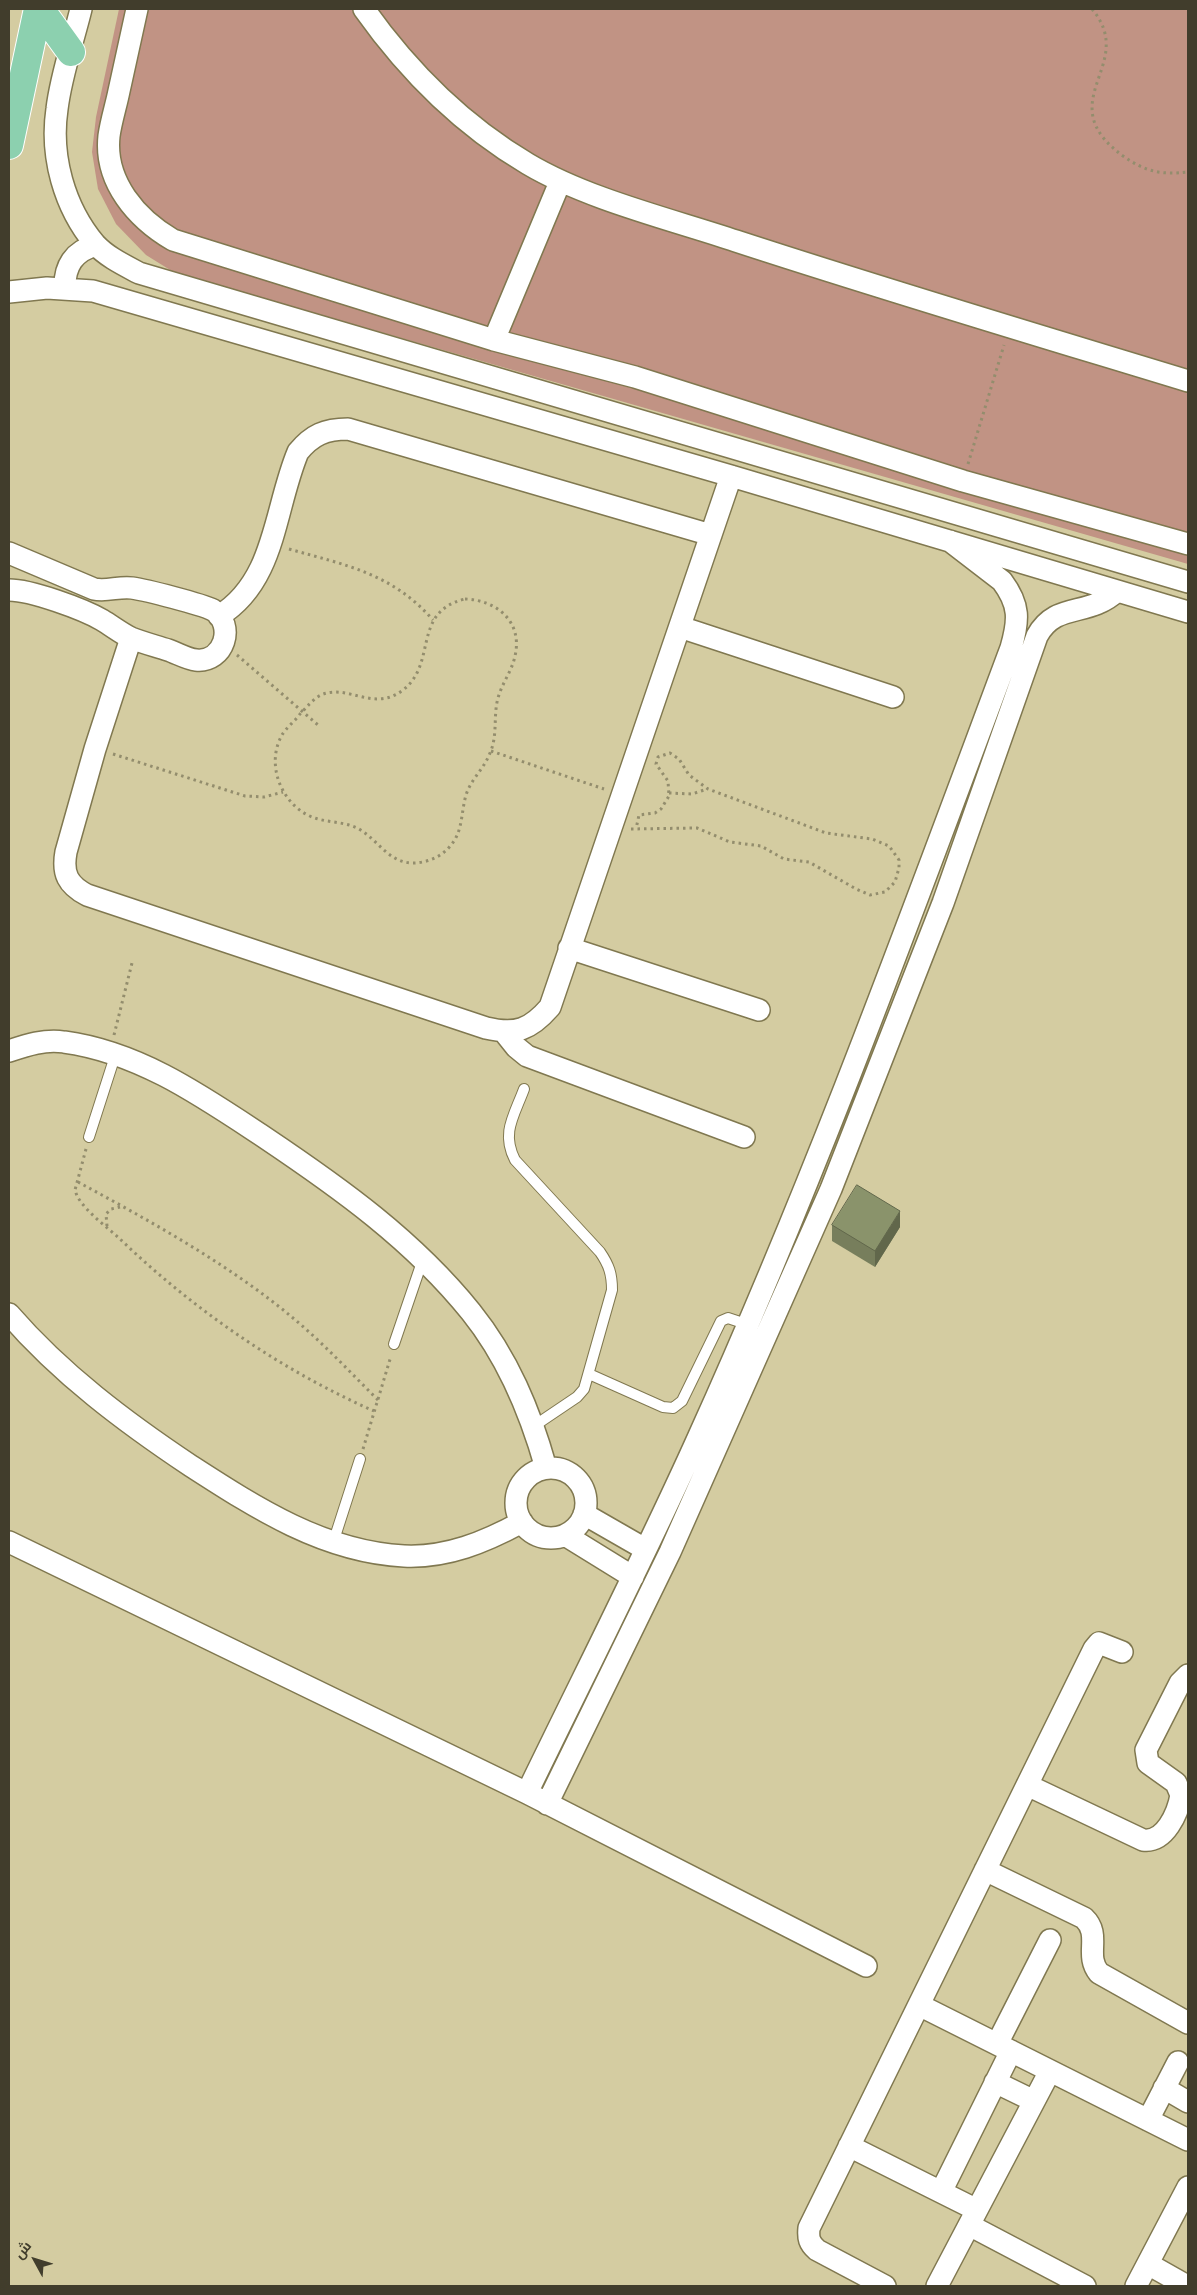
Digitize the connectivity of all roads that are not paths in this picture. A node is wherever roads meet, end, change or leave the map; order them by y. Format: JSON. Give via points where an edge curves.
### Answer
{"nodes":[{"id":1,"x":39,"y":9,"type":"edge"},
{"id":2,"x":81,"y":9,"type":"edge"},
{"id":3,"x":137,"y":9,"type":"edge"},
{"id":4,"x":364,"y":9,"type":"edge"},
{"id":5,"x":71,"y":52,"type":"junction"},
{"id":6,"x":9,"y":145,"type":"edge"},
{"id":7,"x":560,"y":182,"type":"junction"},
{"id":8,"x":96,"y":245,"type":"junction"},
{"id":9,"x":65,"y":289,"type":"junction"},
{"id":10,"x":9,"y":292,"type":"edge"},
{"id":11,"x":494,"y":340,"type":"junction"},
{"id":12,"x":1188,"y":381,"type":"edge"},
{"id":13,"x":732,"y":476,"type":"junction"},
{"id":14,"x":712,"y":535,"type":"junction"},
{"id":15,"x":950,"y":541,"type":"junction"},
{"id":16,"x":1188,"y":544,"type":"edge"},
{"id":17,"x":14,"y":556,"type":"edge"},
{"id":18,"x":1188,"y":582,"type":"edge"},
{"id":19,"x":9,"y":589,"type":"edge"},
{"id":20,"x":106,"y":590,"type":"junction"},
{"id":21,"x":1117,"y":591,"type":"junction"},
{"id":22,"x":1188,"y":612,"type":"edge"},
{"id":23,"x":219,"y":616,"type":"junction"},
{"id":24,"x":96,"y":617,"type":"junction"},
{"id":25,"x":680,"y":627,"type":"junction"},
{"id":26,"x":131,"y":638,"type":"junction"},
{"id":27,"x":893,"y":697,"type":"dead end"},
{"id":28,"x":569,"y":948,"type":"junction"},
{"id":29,"x":759,"y":1010,"type":"dead end"},
{"id":30,"x":504,"y":1032,"type":"junction"},
{"id":31,"x":9,"y":1051,"type":"edge"},
{"id":32,"x":113,"y":1053,"type":"junction"},
{"id":33,"x":524,"y":1089,"type":"dead end"},
{"id":34,"x":89,"y":1137,"type":"road end"},
{"id":35,"x":744,"y":1137,"type":"dead end"},
{"id":36,"x":423,"y":1259,"type":"junction"},
{"id":37,"x":9,"y":1314,"type":"edge"},
{"id":38,"x":748,"y":1321,"type":"junction"},
{"id":39,"x":770,"y":1326,"type":"junction"},
{"id":40,"x":394,"y":1344,"type":"road end"},
{"id":41,"x":589,"y":1374,"type":"junction"},
{"id":42,"x":534,"y":1426,"type":"junction"},
{"id":43,"x":360,"y":1459,"type":"road end"},
{"id":44,"x":546,"y":1468,"type":"junction"},
{"id":45,"x":584,"y":1514,"type":"junction"},
{"id":46,"x":522,"y":1522,"type":"junction"},
{"id":47,"x":564,"y":1535,"type":"junction"},
{"id":48,"x":9,"y":1542,"type":"edge"},
{"id":49,"x":333,"y":1542,"type":"junction"},
{"id":50,"x":645,"y":1550,"type":"junction"},
{"id":51,"x":633,"y":1577,"type":"junction"},
{"id":52,"x":1122,"y":1652,"type":"dead end"},
{"id":53,"x":1188,"y":1675,"type":"edge"},
{"id":54,"x":1027,"y":1785,"type":"junction"},
{"id":55,"x":526,"y":1793,"type":"junction"},
{"id":56,"x":547,"y":1804,"type":"junction"},
{"id":57,"x":1180,"y":1820,"type":"edge"},
{"id":58,"x":985,"y":1870,"type":"junction"},
{"id":59,"x":1050,"y":1940,"type":"dead end"},
{"id":60,"x":866,"y":1966,"type":"dead end"},
{"id":61,"x":919,"y":2005,"type":"junction"},
{"id":62,"x":1188,"y":2023,"type":"edge"},
{"id":63,"x":1004,"y":2048,"type":"junction"},
{"id":64,"x":1178,"y":2062,"type":"dead end"},
{"id":65,"x":1050,"y":2071,"type":"junction"},
{"id":66,"x":995,"y":2082,"type":"junction"},
{"id":67,"x":1164,"y":2088,"type":"junction"},
{"id":68,"x":1034,"y":2101,"type":"junction"},
{"id":69,"x":1188,"y":2102,"type":"edge"},
{"id":70,"x":1148,"y":2120,"type":"junction"},
{"id":71,"x":1188,"y":2140,"type":"edge"},
{"id":72,"x":849,"y":2146,"type":"junction"},
{"id":73,"x":1188,"y":2187,"type":"edge"},
{"id":74,"x":941,"y":2192,"type":"junction"},
{"id":75,"x":973,"y":2218,"type":"junction"},
{"id":76,"x":1148,"y":2264,"type":"junction"},
{"id":77,"x":885,"y":2286,"type":"edge"},
{"id":78,"x":937,"y":2286,"type":"edge"},
{"id":79,"x":1085,"y":2286,"type":"edge"},
{"id":80,"x":1136,"y":2286,"type":"edge"},
{"id":81,"x":1187,"y":2286,"type":"edge"}],
"edges":[{"from":1,"to":5,"type":"main road"},
{"from":1,"to":6,"type":"main road"},
{"from":2,"to":5,"type":"street"},
{"from":3,"to":11,"type":"street","via":[[109,137],[111,163],[119,187],[133,209],[151,227],[173,240]]},
{"from":4,"to":7,"type":"street","via":[[441,99],[497,145]]},
{"from":5,"to":8,"type":"street","via":[[57,108],[55,138],[58,167],[66,195]]},
{"from":7,"to":11,"type":"street"},
{"from":7,"to":12,"type":"street","via":[[881,288]]},
{"from":8,"to":9,"type":"street","via":[[82,250],[71,261]]},
{"from":8,"to":18,"type":"street","via":[[139,273]]},
{"from":9,"to":10,"type":"street"},
{"from":9,"to":13,"type":"street","via":[[93,292]]},
{"from":11,"to":16,"type":"street","via":[[635,377],[963,481]]},
{"from":13,"to":14,"type":"street"},
{"from":13,"to":15,"type":"street"},
{"from":14,"to":23,"type":"street","via":[[348,429],[333,429],[313,437],[298,452],[254,584],[238,603]]},
{"from":14,"to":25,"type":"street"},
{"from":15,"to":21,"type":"street"},
{"from":15,"to":38,"type":"street","via":[[1002,581],[1013,598],[1018,624],[1012,648],[867,1032]]},
{"from":17,"to":19,"type":"street"},
{"from":17,"to":20,"type":"street","via":[[94,589]]},
{"from":19,"to":24,"type":"street","via":[[28,592]]},
{"from":20,"to":23,"type":"street","via":[[133,588],[206,608]]},
{"from":20,"to":24,"type":"street"},
{"from":21,"to":22,"type":"street"},
{"from":21,"to":39,"type":"street","via":[[1095,606],[1059,614],[1037,636],[943,903],[831,1189]]},
{"from":23,"to":26,"type":"street","via":[[226,630],[224,643],[213,656],[198,660]]},
{"from":24,"to":26,"type":"street"},
{"from":25,"to":27,"type":"street"},
{"from":25,"to":28,"type":"street"},
{"from":26,"to":30,"type":"street","via":[[95,749],[64,866],[66,879],[75,889],[105,902]]},
{"from":28,"to":29,"type":"street"},
{"from":28,"to":30,"type":"street","via":[[550,1007],[538,1021],[522,1030]]},
{"from":30,"to":35,"type":"street","via":[[528,1056]]},
{"from":31,"to":32,"type":"street","via":[[40,1042],[56,1042]]},
{"from":32,"to":34,"type":"lane"},
{"from":32,"to":36,"type":"street","via":[[150,1067],[200,1095],[283,1150],[370,1211]]},
{"from":33,"to":41,"type":"lane","via":[[507,1137],[509,1148],[515,1160],[600,1252],[612,1276],[612,1290]]},
{"from":36,"to":40,"type":"lane"},
{"from":36,"to":42,"type":"street","via":[[472,1313],[497,1348],[518,1386]]},
{"from":37,"to":49,"type":"street","via":[[67,1374],[168,1451],[276,1518]]},
{"from":38,"to":39,"type":"street"},
{"from":38,"to":41,"type":"lane","via":[[728,1318],[721,1321],[682,1401],[673,1408],[663,1407]]},
{"from":38,"to":50,"type":"street"},
{"from":39,"to":56,"type":"street","via":[[670,1552]]},
{"from":41,"to":42,"type":"lane","via":[[584,1389],[577,1397]]},
{"from":42,"to":44,"type":"street"},
{"from":43,"to":49,"type":"lane"},
{"from":44,"to":45,"type":"street","via":[[566,1471],[581,1484],[586,1504]]},
{"from":44,"to":46,"type":"street","via":[[530,1475],[519,1488],[517,1505]]},
{"from":45,"to":47,"type":"street","via":[[580,1523]]},
{"from":45,"to":50,"type":"street"},
{"from":46,"to":47,"type":"street","via":[[528,1529],[545,1537]]},
{"from":46,"to":49,"type":"street","via":[[466,1548],[435,1554],[404,1556]]},
{"from":47,"to":51,"type":"street"},
{"from":48,"to":55,"type":"street"},
{"from":50,"to":51,"type":"street"},
{"from":51,"to":55,"type":"street"},
{"from":52,"to":54,"type":"street","via":[[1104,1644],[1096,1646]]},
{"from":53,"to":57,"type":"street","via":[[1180,1684],[1146,1755],[1148,1763],[1180,1789]]},
{"from":54,"to":57,"type":"street","via":[[1143,1840],[1151,1841],[1162,1836]]},
{"from":54,"to":58,"type":"street"},
{"from":55,"to":56,"type":"street"},
{"from":56,"to":60,"type":"street"},
{"from":58,"to":61,"type":"street"},
{"from":58,"to":62,"type":"street","via":[[1084,1918],[1093,1928],[1092,1961],[1099,1973]]},
{"from":59,"to":63,"type":"street"},
{"from":61,"to":63,"type":"street"},
{"from":61,"to":72,"type":"street"},
{"from":63,"to":65,"type":"street"},
{"from":63,"to":66,"type":"street"},
{"from":64,"to":67,"type":"street"},
{"from":65,"to":68,"type":"street"},
{"from":65,"to":70,"type":"street"},
{"from":66,"to":68,"type":"street"},
{"from":66,"to":74,"type":"street"},
{"from":67,"to":69,"type":"street"},
{"from":67,"to":70,"type":"street"},
{"from":68,"to":75,"type":"street"},
{"from":70,"to":71,"type":"street"},
{"from":72,"to":74,"type":"street"},
{"from":72,"to":77,"type":"street","via":[[809,2228],[808,2237],[817,2250]]},
{"from":73,"to":76,"type":"street"},
{"from":74,"to":75,"type":"street"},
{"from":75,"to":78,"type":"street"},
{"from":75,"to":79,"type":"street"},
{"from":76,"to":80,"type":"street"},
{"from":76,"to":81,"type":"street"}]}
